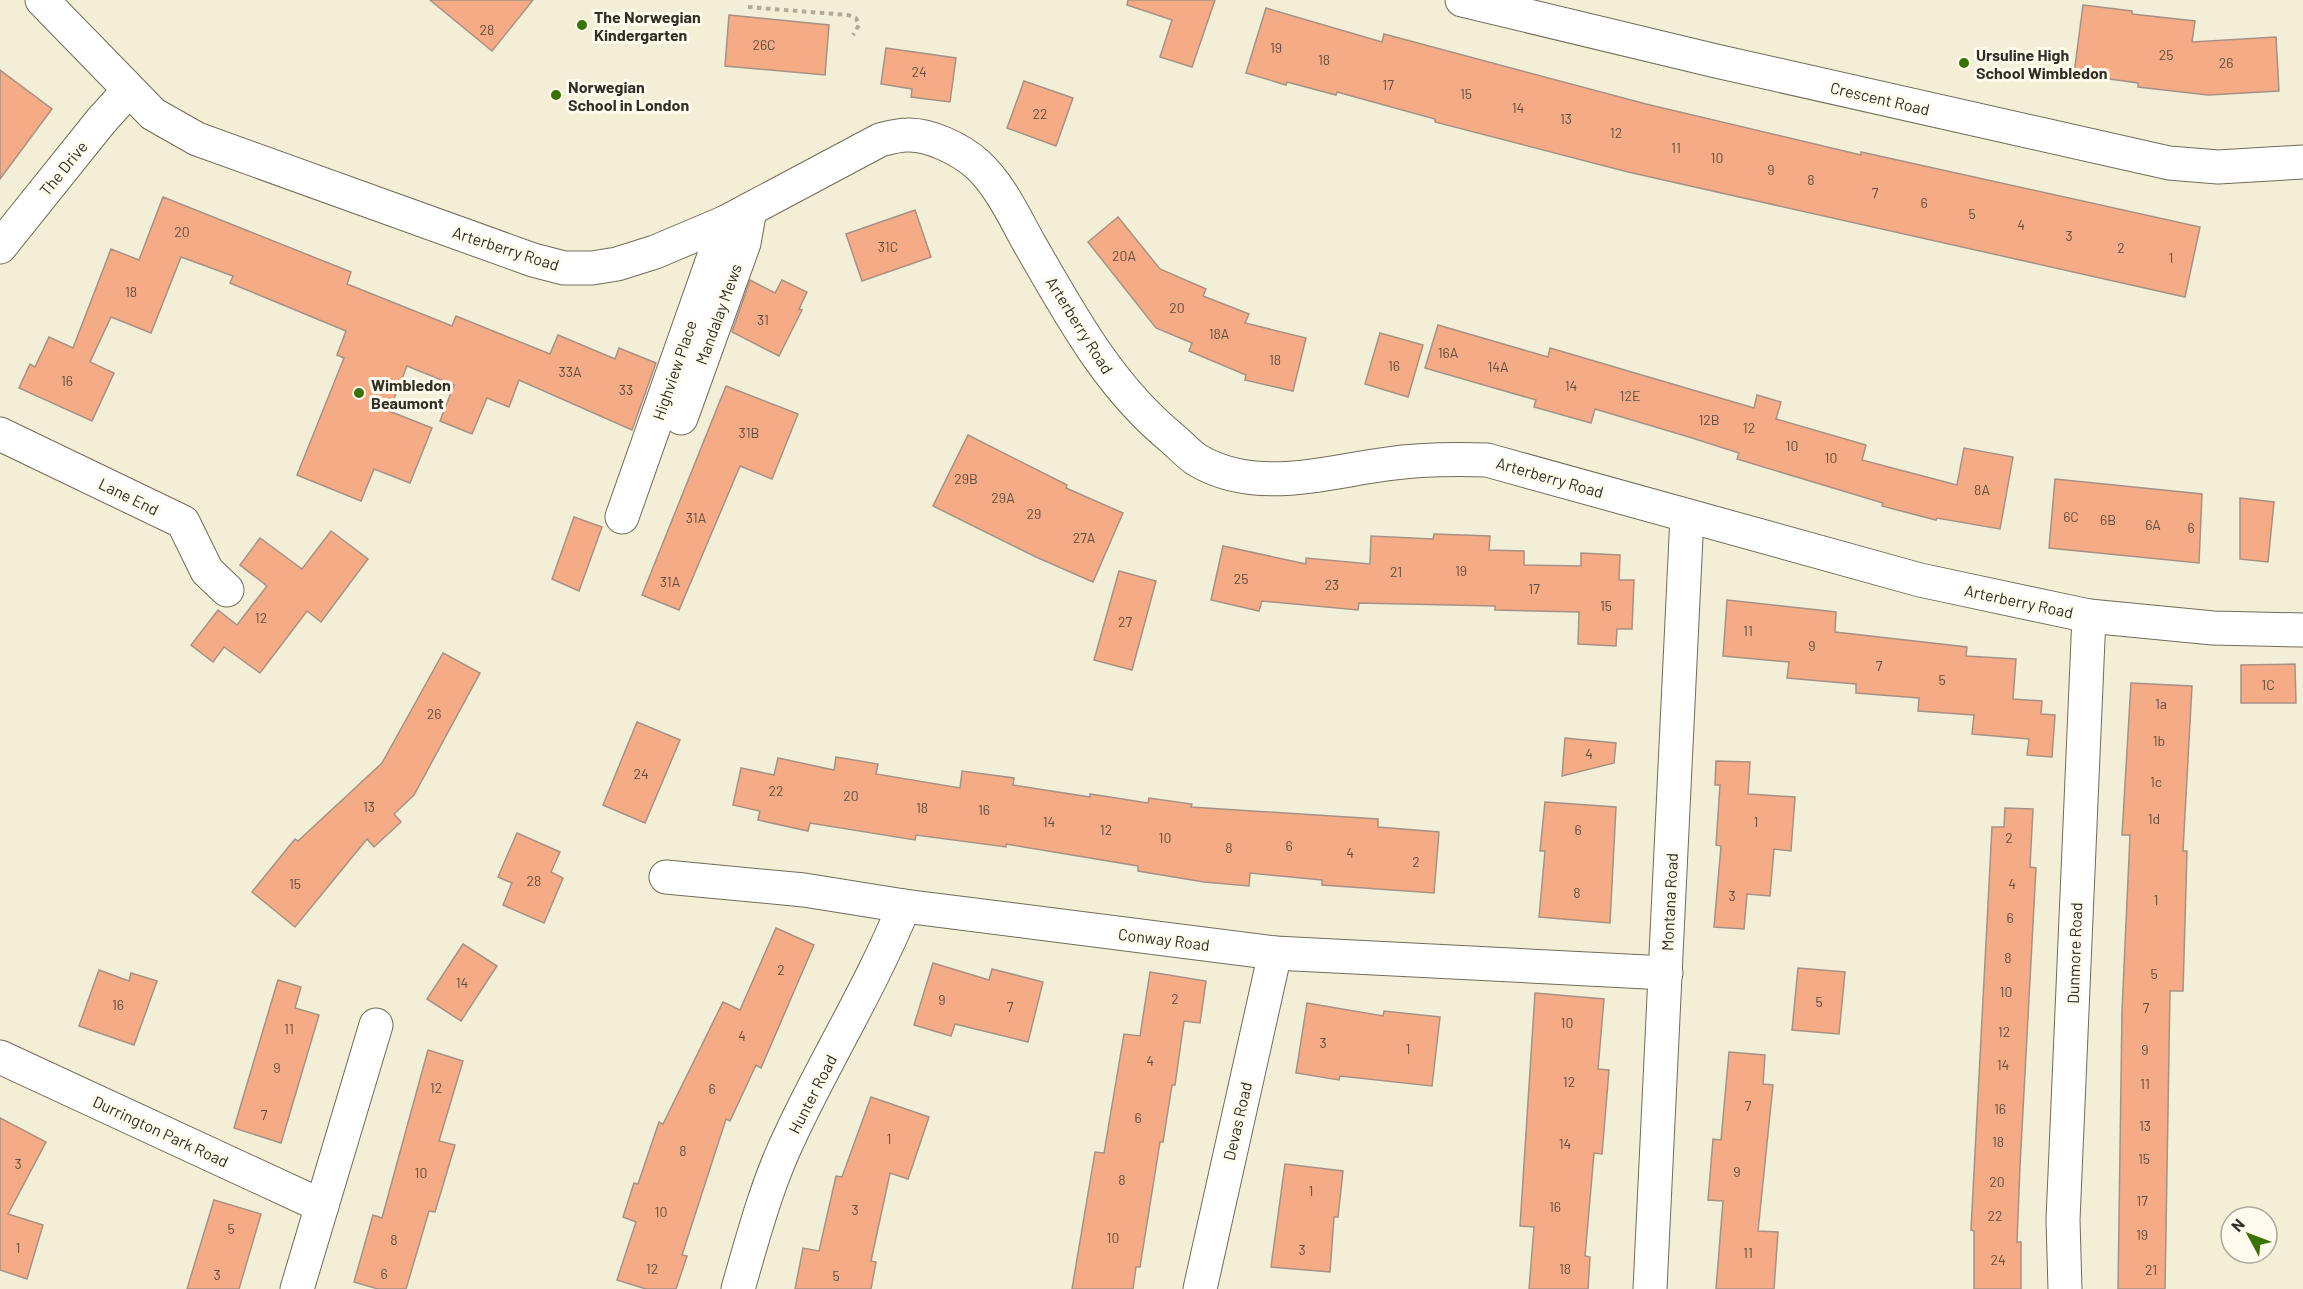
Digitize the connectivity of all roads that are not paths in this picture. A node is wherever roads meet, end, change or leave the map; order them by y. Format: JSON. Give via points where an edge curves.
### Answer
{"nodes":[{"id":1,"x":42,"y":0,"type":"edge"},
{"id":2,"x":1462,"y":0,"type":"edge"},
{"id":3,"x":128,"y":91,"type":"junction"},
{"id":4,"x":2303,"y":162,"type":"edge"},
{"id":5,"x":738,"y":215,"type":"junction"},
{"id":6,"x":0,"y":247,"type":"edge"},
{"id":7,"x":681,"y":418,"type":"dead end"},
{"id":8,"x":0,"y":434,"type":"edge"},
{"id":9,"x":1687,"y":516,"type":"junction"},
{"id":10,"x":622,"y":518,"type":"dead end"},
{"id":11,"x":227,"y":590,"type":"dead end"},
{"id":12,"x":2089,"y":616,"type":"junction"},
{"id":13,"x":2303,"y":630,"type":"edge"},
{"id":14,"x":666,"y":877,"type":"dead end"},
{"id":15,"x":904,"y":906,"type":"junction"},
{"id":16,"x":1275,"y":953,"type":"junction"},
{"id":17,"x":1666,"y":973,"type":"junction"},
{"id":18,"x":376,"y":1025,"type":"dead end"},
{"id":19,"x":0,"y":1057,"type":"edge"},
{"id":20,"x":322,"y":1206,"type":"junction"},
{"id":21,"x":297,"y":1289,"type":"edge"},
{"id":22,"x":738,"y":1289,"type":"edge"},
{"id":23,"x":1200,"y":1289,"type":"edge"},
{"id":24,"x":1650,"y":1289,"type":"edge"},
{"id":25,"x":2065,"y":1289,"type":"edge"}],
"edges":[{"from":1,"to":3,"type":"street","name":"Arterberry Road"},
{"from":2,"to":4,"type":"street","name":"Crescent Road","via":[[2169,163],[2218,167]]},
{"from":3,"to":5,"type":"street","name":"Arterberry Road","via":[[153,114],[197,139],[564,268],[617,264],[655,252]]},
{"from":3,"to":6,"type":"street","name":"The Drive"},
{"from":5,"to":7,"type":"street","name":"Mandalay Mews","via":[[744,243]]},
{"from":5,"to":9,"type":"street","name":"Arterberry Road","via":[[880,140],[908,135],[932,140],[977,164],[1103,367],[1148,419],[1197,460],[1239,477],[1289,479],[1388,464],[1487,460]]},
{"from":5,"to":10,"type":"street","name":"Highview Place"},
{"from":8,"to":11,"type":"street","name":"Lane End","via":[[183,522],[207,571]]},
{"from":9,"to":12,"type":"street","name":"Arterberry Road","via":[[1920,580]]},
{"from":9,"to":17,"type":"street","name":"Montana Road"},
{"from":12,"to":13,"type":"street","name":"Arterberry Road","via":[[2213,628]]},
{"from":12,"to":25,"type":"street","name":"Dunmore Road","via":[[2063,1220]]},
{"from":14,"to":15,"type":"street","name":"Conway Road","via":[[804,890]]},
{"from":15,"to":16,"type":"street","name":"Conway Road"},
{"from":15,"to":22,"type":"street","name":"Hunter Road","via":[[888,945],[790,1135],[765,1195]]},
{"from":16,"to":17,"type":"street","name":"Conway Road"},
{"from":16,"to":23,"type":"street","name":"Devas Road"},
{"from":17,"to":24,"type":"street","name":"Montana Road"},
{"from":18,"to":20,"type":"street"},
{"from":19,"to":20,"type":"street","name":"Durrington Park Road"},
{"from":20,"to":21,"type":"street"}]}
